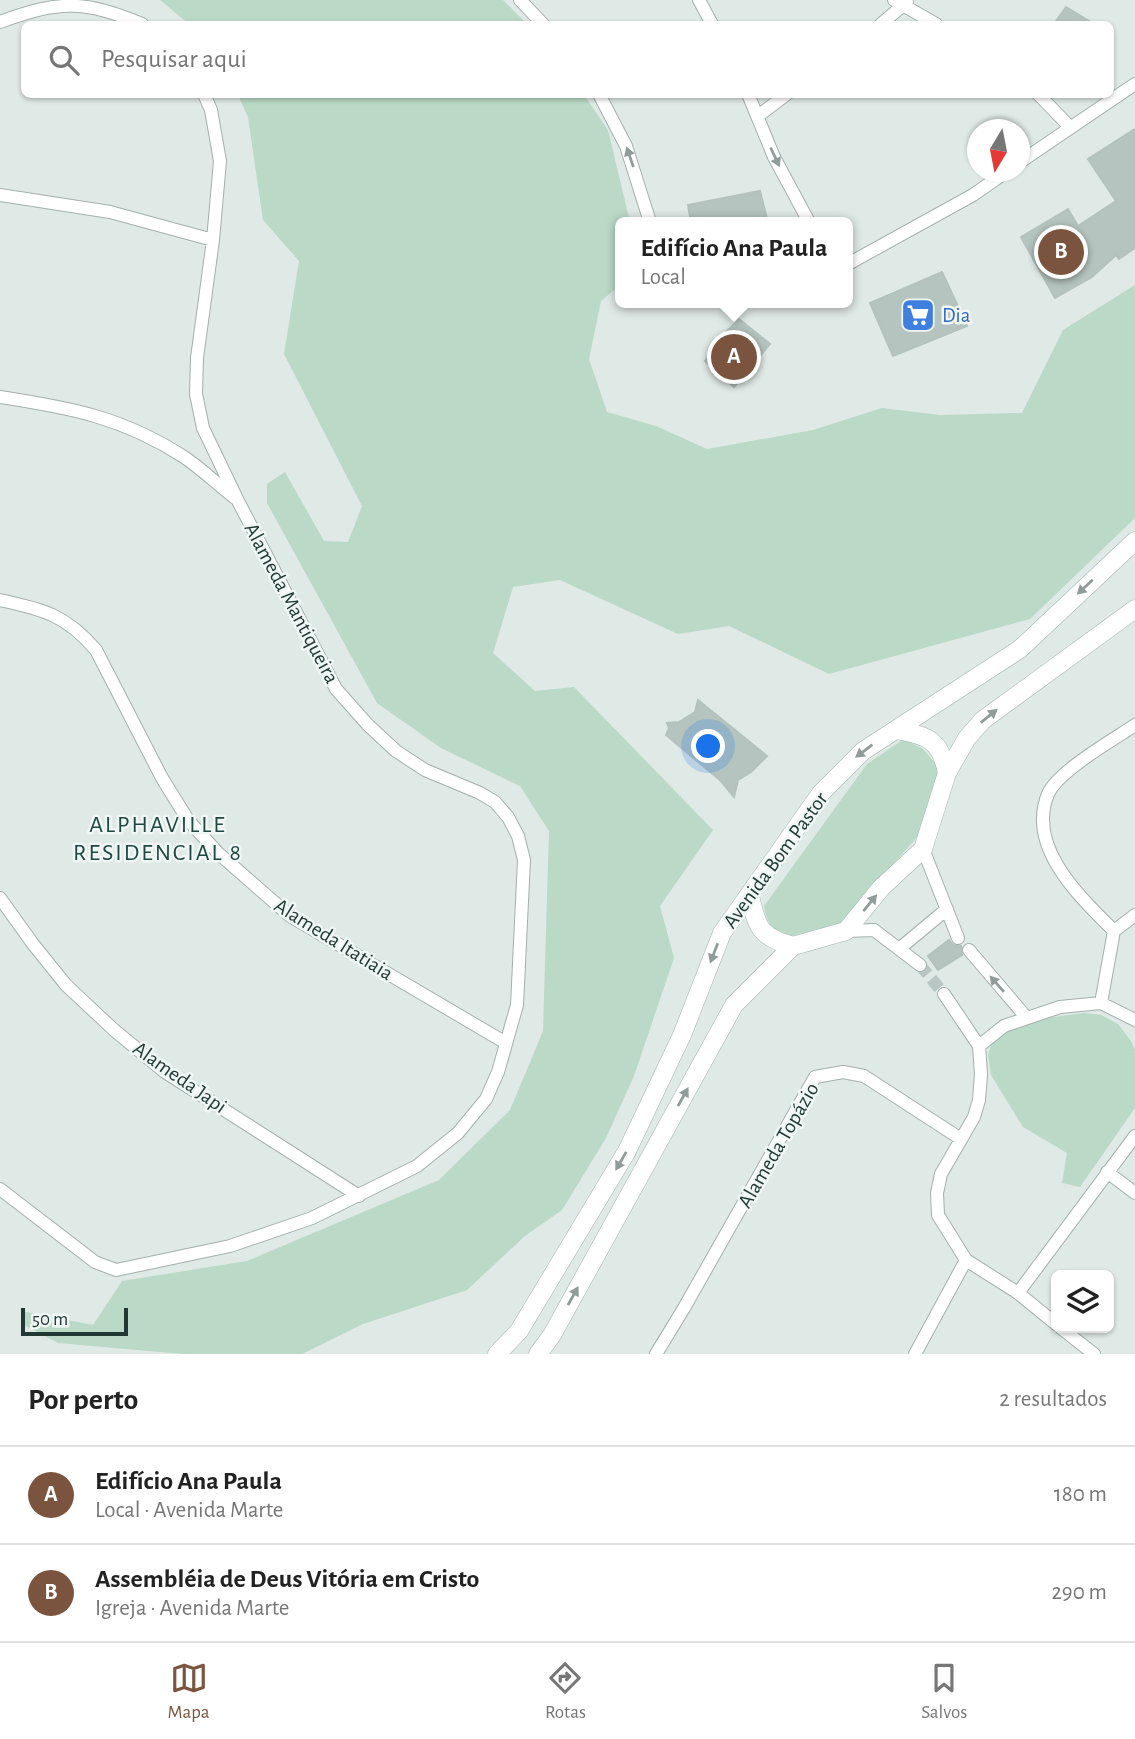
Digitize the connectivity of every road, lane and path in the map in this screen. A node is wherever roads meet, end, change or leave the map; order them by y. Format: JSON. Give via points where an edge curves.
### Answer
{"nodes":[{"id":1,"x":520,"y":0,"type":"edge"},
{"id":2,"x":699,"y":0,"type":"edge"},
{"id":3,"x":902,"y":2,"type":"edge"},
{"id":4,"x":135,"y":21,"type":"edge"},
{"id":5,"x":540,"y":21,"type":"edge"},
{"id":6,"x":710,"y":21,"type":"edge"},
{"id":7,"x":883,"y":21,"type":"edge"},
{"id":8,"x":931,"y":21,"type":"edge"},
{"id":9,"x":0,"y":22,"type":"edge"},
{"id":10,"x":1135,"y":84,"type":"edge"},
{"id":11,"x":206,"y":98,"type":"edge"},
{"id":12,"x":601,"y":98,"type":"edge"},
{"id":13,"x":750,"y":98,"type":"edge"},
{"id":14,"x":782,"y":98,"type":"edge"},
{"id":15,"x":1042,"y":98,"type":"edge"},
{"id":16,"x":1114,"y":98,"type":"edge"},
{"id":17,"x":1114,"y":98,"type":"edge"},
{"id":18,"x":758,"y":117,"type":"junction"},
{"id":19,"x":1070,"y":127,"type":"junction"},
{"id":20,"x":1030,"y":155,"type":"edge"},
{"id":21,"x":991,"y":182,"type":"edge"},
{"id":22,"x":0,"y":194,"type":"edge"},
{"id":23,"x":648,"y":217,"type":"edge"},
{"id":24,"x":806,"y":217,"type":"edge"},
{"id":25,"x":213,"y":240,"type":"junction"},
{"id":26,"x":853,"y":261,"type":"edge"},
{"id":27,"x":0,"y":397,"type":"edge"},
{"id":28,"x":238,"y":501,"type":"junction"},
{"id":29,"x":1135,"y":541,"type":"edge"},
{"id":30,"x":0,"y":600,"type":"edge"},
{"id":31,"x":1135,"y":609,"type":"edge"},
{"id":32,"x":1135,"y":725,"type":"edge"},
{"id":33,"x":897,"y":730,"type":"junction"},
{"id":34,"x":947,"y":773,"type":"junction"},
{"id":35,"x":923,"y":849,"type":"junction"},
{"id":36,"x":750,"y":896,"type":"junction"},
{"id":37,"x":0,"y":898,"type":"edge"},
{"id":38,"x":947,"y":909,"type":"junction"},
{"id":39,"x":1135,"y":915,"type":"edge"},
{"id":40,"x":1114,"y":930,"type":"junction"},
{"id":41,"x":846,"y":931,"type":"junction"},
{"id":42,"x":958,"y":938,"type":"dead end"},
{"id":43,"x":793,"y":946,"type":"junction"},
{"id":44,"x":899,"y":949,"type":"junction"},
{"id":45,"x":968,"y":950,"type":"dead end"},
{"id":46,"x":920,"y":965,"type":"tunnel mouth"},
{"id":47,"x":944,"y":994,"type":"tunnel mouth"},
{"id":48,"x":1101,"y":1003,"type":"junction"},
{"id":49,"x":1026,"y":1017,"type":"junction"},
{"id":50,"x":1132,"y":1018,"type":"edge"},
{"id":51,"x":1135,"y":1033,"type":"edge"},
{"id":52,"x":506,"y":1043,"type":"junction"},
{"id":53,"x":978,"y":1049,"type":"junction"},
{"id":54,"x":1135,"y":1136,"type":"edge"},
{"id":55,"x":961,"y":1139,"type":"junction"},
{"id":56,"x":1107,"y":1172,"type":"junction"},
{"id":57,"x":0,"y":1189,"type":"edge"},
{"id":58,"x":1135,"y":1193,"type":"edge"},
{"id":59,"x":359,"y":1196,"type":"junction"},
{"id":60,"x":966,"y":1260,"type":"junction"},
{"id":61,"x":1018,"y":1293,"type":"junction"},
{"id":62,"x":1051,"y":1320,"type":"edge"},
{"id":63,"x":1067,"y":1333,"type":"edge"},
{"id":64,"x":497,"y":1354,"type":"edge"},
{"id":65,"x":538,"y":1354,"type":"edge"},
{"id":66,"x":656,"y":1354,"type":"edge"},
{"id":67,"x":915,"y":1354,"type":"edge"},
{"id":68,"x":1094,"y":1354,"type":"edge"}],
"edges":[{"from":1,"to":5,"type":"street"},
{"from":2,"to":6,"type":"street"},
{"from":3,"to":7,"type":"street"},
{"from":3,"to":8,"type":"street"},
{"from":4,"to":9,"type":"street","via":[[108,10],[67,4]]},
{"from":10,"to":17,"type":"street"},
{"from":11,"to":25,"type":"street","name":"Alameda Mantiqueira","via":[[220,161]]},
{"from":23,"to":12,"type":"street","one_way":true,"via":[[626,146]]},
{"from":13,"to":18,"type":"street"},
{"from":14,"to":18,"type":"street"},
{"from":15,"to":19,"type":"street"},
{"from":16,"to":19,"type":"street"},
{"from":18,"to":24,"type":"street","one_way":true},
{"from":19,"to":20,"type":"street"},
{"from":21,"to":26,"type":"street"},
{"from":22,"to":25,"type":"street","via":[[110,212]]},
{"from":25,"to":28,"type":"street","name":"Alameda Mantiqueira","via":[[196,394],[203,428]]},
{"from":27,"to":28,"type":"street","via":[[109,419],[146,434],[186,458]]},
{"from":28,"to":52,"type":"street","name":"Alameda Mantiqueira","via":[[336,689],[396,751],[425,770],[495,802],[518,835],[524,860],[520,963],[517,1005]]},
{"from":29,"to":33,"type":"street","name":"Avenida Bom Pastor","one_way":true,"via":[[1020,649]]},
{"from":30,"to":52,"type":"street","name":"Alameda Itatiaia","via":[[38,608],[82,634],[96,650],[188,820],[255,887],[290,916]]},
{"from":34,"to":31,"type":"street","one_way":true,"via":[[983,720]]},
{"from":32,"to":40,"type":"street","via":[[1068,771],[1048,793],[1042,824],[1053,859],[1087,904]]},
{"from":33,"to":34,"type":"street","via":[[920,734],[936,744]]},
{"from":33,"to":36,"type":"street","name":"Avenida Bom Pastor","one_way":true,"via":[[863,751],[836,776]]},
{"from":34,"to":35,"type":"street"},
{"from":35,"to":38,"type":"street"},
{"from":41,"to":35,"type":"street","one_way":true,"via":[[881,888]]},
{"from":36,"to":43,"type":"street","via":[[756,923],[765,935]]},
{"from":36,"to":64,"type":"street","name":"Avenida Bom Pastor","one_way":true,"via":[[722,933],[682,1035],[627,1151],[519,1331]]},
{"from":37,"to":59,"type":"street","name":"Alameda Japi","via":[[66,985],[114,1030],[165,1072]]},
{"from":38,"to":42,"type":"street"},
{"from":38,"to":44,"type":"street"},
{"from":39,"to":40,"type":"street"},
{"from":40,"to":48,"type":"street"},
{"from":41,"to":43,"type":"street"},
{"from":41,"to":44,"type":"street","via":[[874,930]]},
{"from":65,"to":43,"type":"street","one_way":true,"via":[[734,1005]]},
{"from":44,"to":46,"type":"street"},
{"from":49,"to":45,"type":"street","one_way":true},
{"from":47,"to":53,"type":"street"},
{"from":48,"to":49,"type":"street","via":[[1060,1007]]},
{"from":48,"to":50,"type":"street"},
{"from":49,"to":53,"type":"street","via":[[1004,1026]]},
{"from":50,"to":51,"type":"street"},
{"from":52,"to":59,"type":"street","name":"Alameda Mantiqueira","via":[[486,1099],[458,1133],[417,1166]]},
{"from":53,"to":55,"type":"street","via":[[979,1101]]},
{"from":54,"to":56,"type":"street"},
{"from":55,"to":60,"type":"street","via":[[941,1174],[937,1193],[938,1216]]},
{"from":55,"to":66,"type":"street","name":"Alameda Topázio","via":[[864,1076],[843,1072],[815,1077]]},
{"from":56,"to":58,"type":"street"},
{"from":56,"to":61,"type":"street"},
{"from":57,"to":59,"type":"street","name":"Alameda Mantiqueira","via":[[95,1262],[116,1270],[230,1246],[312,1218]]},
{"from":60,"to":61,"type":"street"},
{"from":60,"to":67,"type":"street"},
{"from":61,"to":62,"type":"street"},
{"from":63,"to":68,"type":"street"}]}
